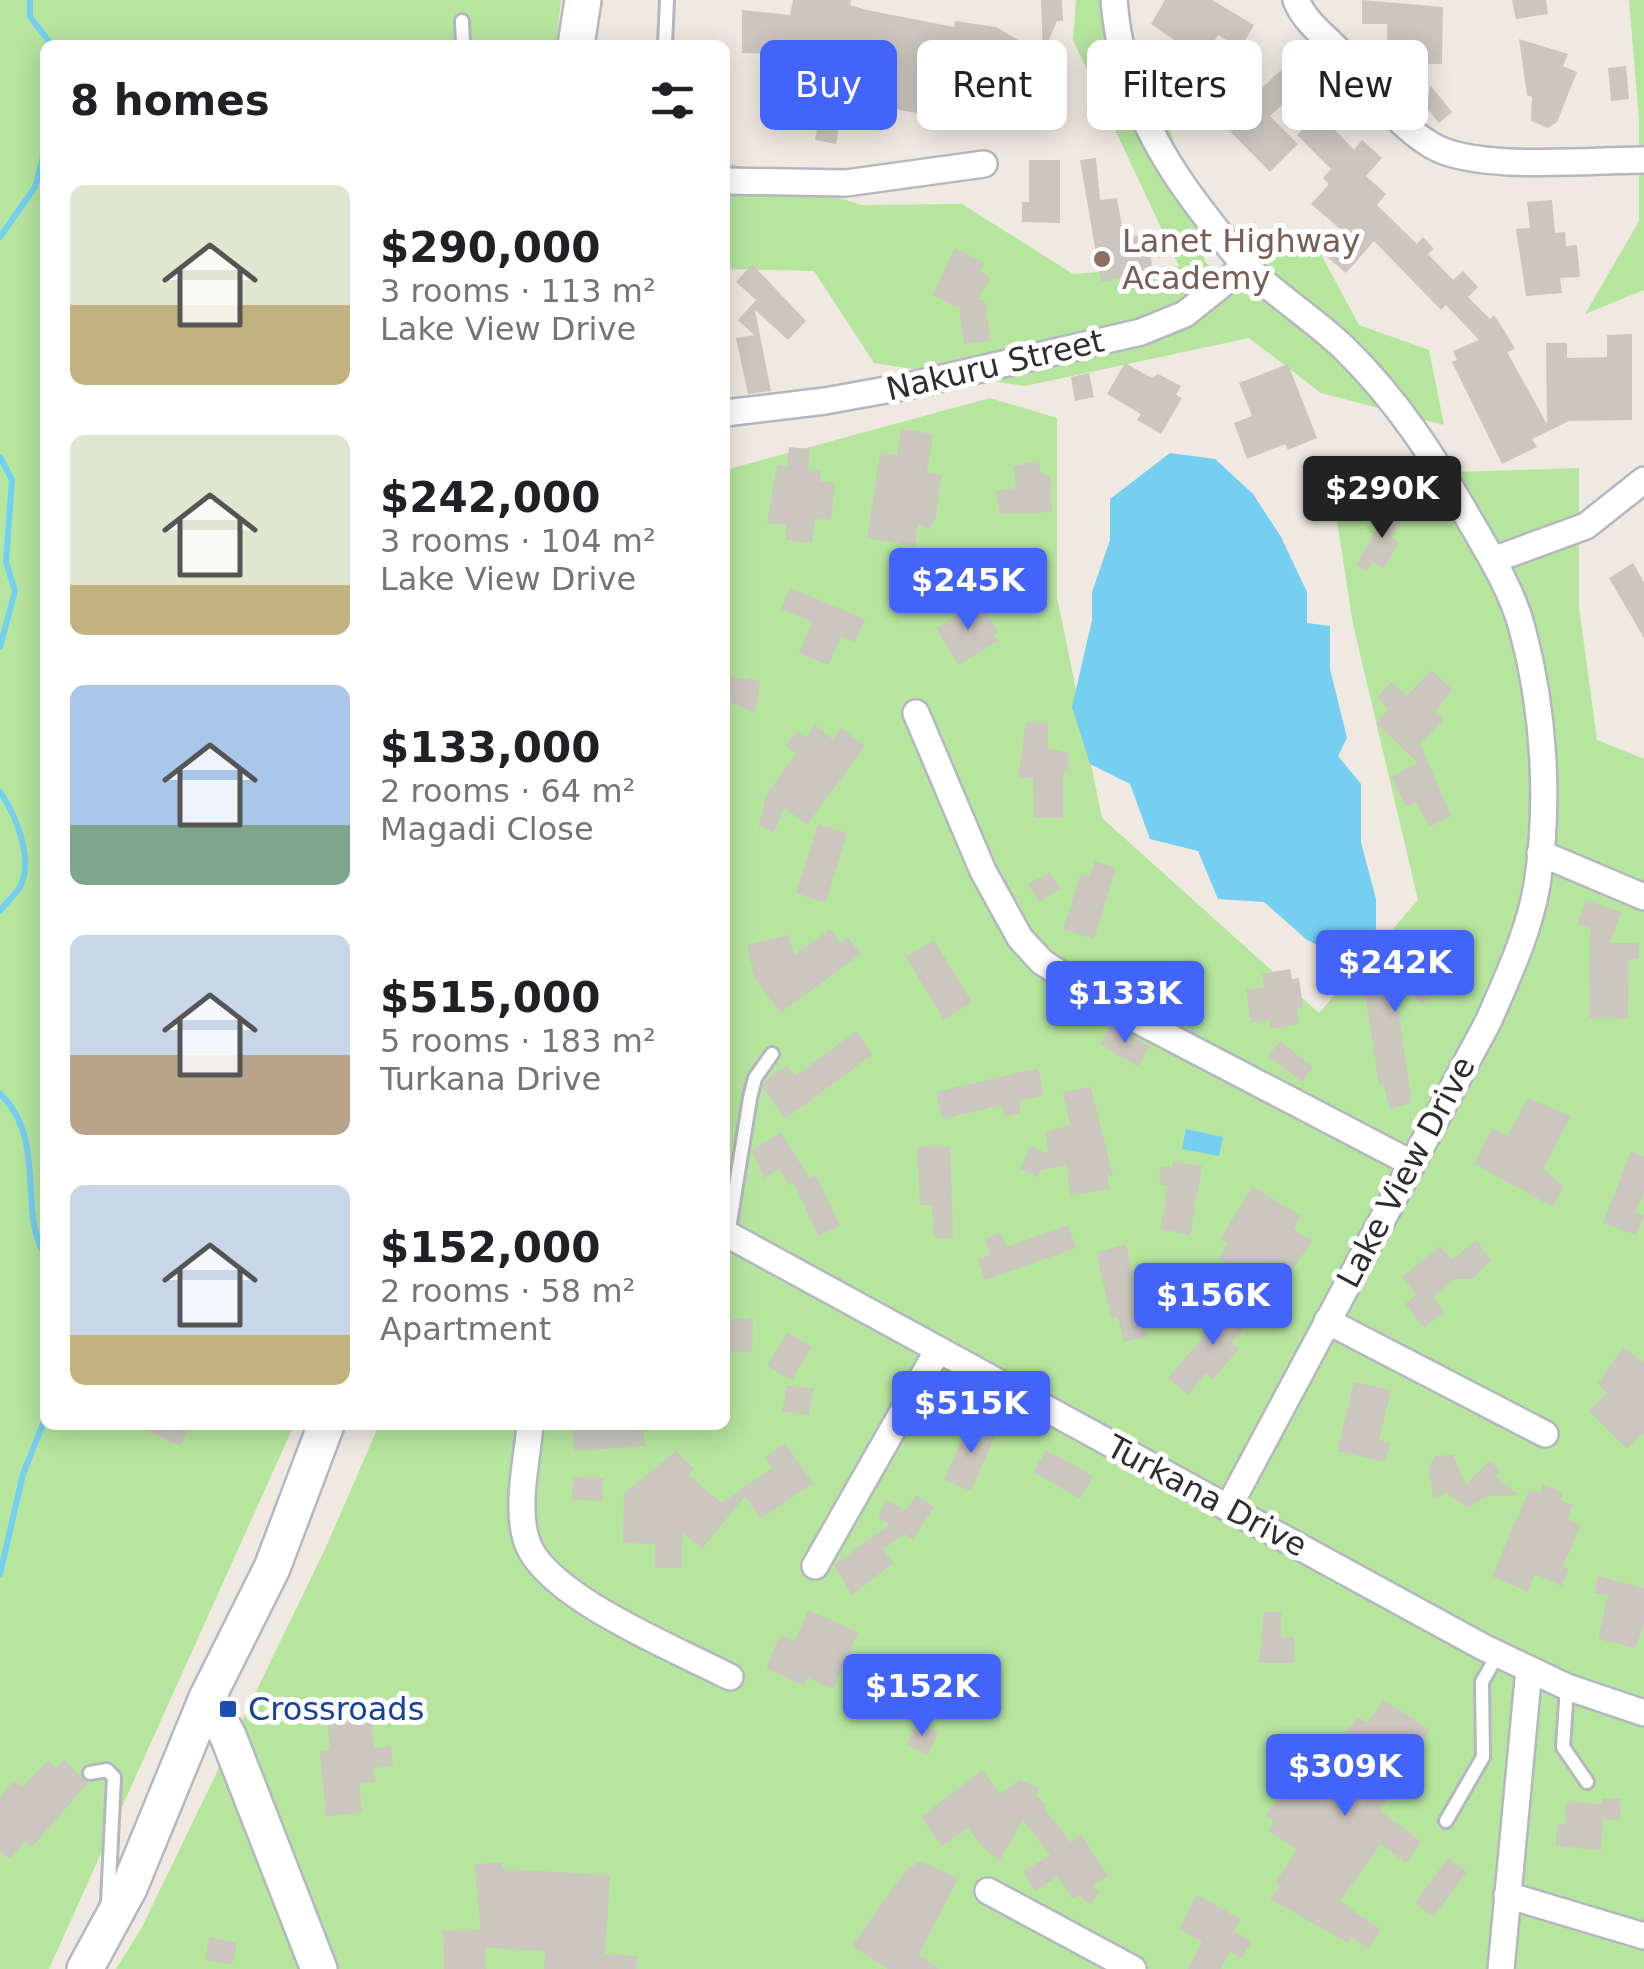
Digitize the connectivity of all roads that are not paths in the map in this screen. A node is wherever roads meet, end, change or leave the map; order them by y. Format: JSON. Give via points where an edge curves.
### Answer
{"nodes":[{"id":1,"x":583,"y":0,"type":"edge"},
{"id":2,"x":667,"y":0,"type":"edge"},
{"id":3,"x":1114,"y":0,"type":"edge"},
{"id":4,"x":1296,"y":0,"type":"edge"},
{"id":5,"x":462,"y":21,"type":"dead end"},
{"id":6,"x":464,"y":40,"type":"edge"},
{"id":7,"x":577,"y":40,"type":"edge"},
{"id":8,"x":665,"y":40,"type":"edge"},
{"id":9,"x":1644,"y":160,"type":"edge"},
{"id":10,"x":984,"y":164,"type":"dead end"},
{"id":11,"x":730,"y":181,"type":"edge"},
{"id":12,"x":1245,"y":266,"type":"junction"},
{"id":13,"x":730,"y":411,"type":"edge"},
{"id":14,"x":1644,"y":480,"type":"edge"},
{"id":15,"x":1494,"y":560,"type":"junction"},
{"id":16,"x":916,"y":713,"type":"dead end"},
{"id":17,"x":1540,"y":853,"type":"junction"},
{"id":18,"x":1644,"y":896,"type":"edge"},
{"id":19,"x":772,"y":1054,"type":"dead end"},
{"id":20,"x":1410,"y":1163,"type":"junction"},
{"id":21,"x":730,"y":1211,"type":"edge"},
{"id":22,"x":730,"y":1236,"type":"edge"},
{"id":23,"x":1326,"y":1320,"type":"junction"},
{"id":24,"x":938,"y":1350,"type":"junction"},
{"id":25,"x":324,"y":1430,"type":"edge"},
{"id":26,"x":530,"y":1430,"type":"edge"},
{"id":27,"x":1545,"y":1434,"type":"dead end"},
{"id":28,"x":1228,"y":1508,"type":"junction"},
{"id":29,"x":816,"y":1566,"type":"dead end"},
{"id":30,"x":1498,"y":1654,"type":"junction"},
{"id":31,"x":1530,"y":1669,"type":"junction"},
{"id":32,"x":730,"y":1678,"type":"dead end"},
{"id":33,"x":1567,"y":1688,"type":"junction"},
{"id":34,"x":207,"y":1698,"type":"junction"},
{"id":35,"x":1644,"y":1713,"type":"edge"},
{"id":36,"x":90,"y":1773,"type":"dead end"},
{"id":37,"x":1587,"y":1782,"type":"dead end"},
{"id":38,"x":1446,"y":1820,"type":"dead end"},
{"id":39,"x":988,"y":1891,"type":"dead end"},
{"id":40,"x":1507,"y":1895,"type":"junction"},
{"id":41,"x":107,"y":1930,"type":"junction"},
{"id":42,"x":1644,"y":1936,"type":"edge"},
{"id":43,"x":85,"y":1969,"type":"edge"},
{"id":44,"x":319,"y":1969,"type":"edge"},
{"id":45,"x":1133,"y":1969,"type":"edge"},
{"id":46,"x":1501,"y":1969,"type":"edge"}],
"edges":[{"from":1,"to":7,"type":"main road"},
{"from":2,"to":8,"type":"lane"},
{"from":3,"to":12,"type":"street","name":"Lake View Drive","via":[[1139,114],[1182,186]]},
{"from":4,"to":9,"type":"street","via":[[1377,98],[1431,146],[1498,162]]},
{"from":5,"to":6,"type":"lane"},
{"from":10,"to":11,"type":"street","via":[[846,183]]},
{"from":12,"to":13,"type":"street","name":"Nakuru Street","via":[[1185,314],[1141,332],[875,392]]},
{"from":12,"to":15,"type":"street","name":"Lake View Drive","via":[[1343,348],[1409,418]]},
{"from":14,"to":15,"type":"street","via":[[1586,526]]},
{"from":15,"to":17,"type":"street","name":"Lake View Drive","via":[[1522,625],[1534,693],[1544,808]]},
{"from":16,"to":20,"type":"street","via":[[983,871],[1020,938],[1042,962],[1112,1007]]},
{"from":17,"to":18,"type":"street"},
{"from":17,"to":20,"type":"street","name":"Lake View Drive","via":[[1528,923],[1512,966]]},
{"from":19,"to":21,"type":"lane","via":[[750,1098]]},
{"from":20,"to":23,"type":"street","name":"Lake View Drive"},
{"from":22,"to":24,"type":"street","name":"Turkana Drive"},
{"from":23,"to":27,"type":"street"},
{"from":23,"to":28,"type":"street","name":"Lake View Drive"},
{"from":24,"to":28,"type":"street","name":"Turkana Drive"},
{"from":24,"to":29,"type":"street"},
{"from":25,"to":34,"type":"main road","via":[[272,1568]]},
{"from":26,"to":32,"type":"street","via":[[522,1508],[536,1565],[561,1588]]},
{"from":28,"to":30,"type":"street","name":"Turkana Drive"},
{"from":30,"to":31,"type":"street","name":"Turkana Drive"},
{"from":30,"to":38,"type":"lane","via":[[1482,1682],[1483,1756]]},
{"from":31,"to":33,"type":"street","name":"Turkana Drive"},
{"from":31,"to":40,"type":"street"},
{"from":33,"to":35,"type":"street","name":"Turkana Drive"},
{"from":33,"to":37,"type":"lane","via":[[1563,1747]]},
{"from":34,"to":41,"type":"main road","via":[[154,1834]]},
{"from":34,"to":44,"type":"main road"},
{"from":36,"to":41,"type":"lane","via":[[107,1770],[114,1777]]},
{"from":39,"to":45,"type":"street"},
{"from":40,"to":42,"type":"street"},
{"from":40,"to":46,"type":"street"},
{"from":41,"to":43,"type":"main road"}]}
